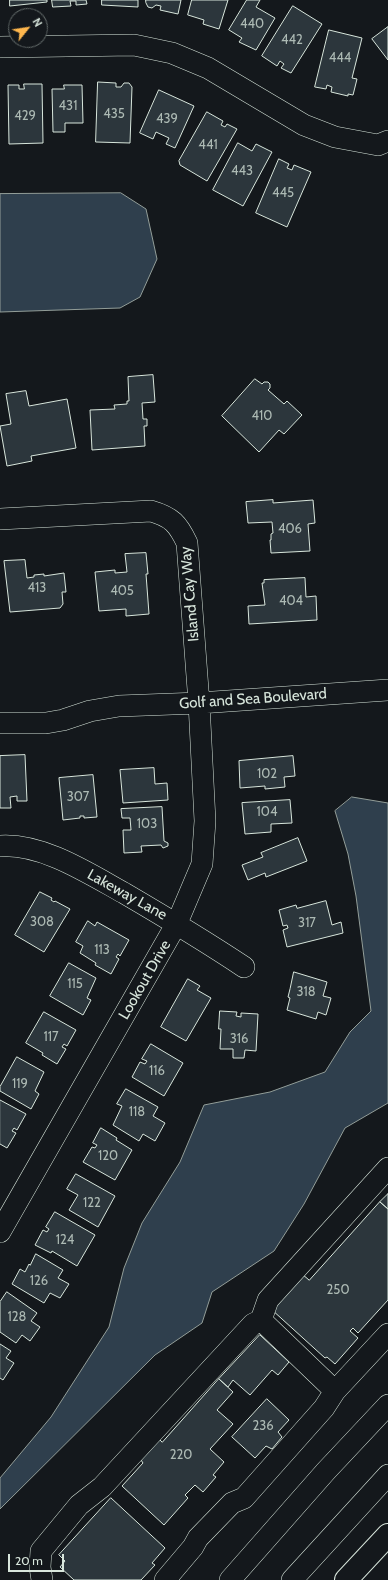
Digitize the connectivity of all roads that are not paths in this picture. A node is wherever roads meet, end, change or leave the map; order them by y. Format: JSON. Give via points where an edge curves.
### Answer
{"nodes":[{"id":1,"x":0,"y":47,"type":"edge"},
{"id":2,"x":388,"y":141,"type":"edge"},
{"id":3,"x":0,"y":519,"type":"edge"},
{"id":4,"x":388,"y":690,"type":"edge"},
{"id":5,"x":199,"y":703,"type":"junction"},
{"id":6,"x":0,"y":723,"type":"edge"},
{"id":7,"x":0,"y":846,"type":"edge"},
{"id":8,"x":177,"y":923,"type":"junction"},
{"id":9,"x":244,"y":966,"type":"dead end"},
{"id":10,"x":388,"y":1168,"type":"edge"},
{"id":11,"x":0,"y":1232,"type":"edge"},
{"id":12,"x":261,"y":1320,"type":"junction"},
{"id":13,"x":388,"y":1334,"type":"edge"},
{"id":14,"x":335,"y":1391,"type":"junction"},
{"id":15,"x":388,"y":1405,"type":"edge"},
{"id":16,"x":388,"y":1475,"type":"edge"},
{"id":17,"x":388,"y":1535,"type":"edge"},
{"id":18,"x":42,"y":1580,"type":"edge"},
{"id":19,"x":165,"y":1580,"type":"edge"},
{"id":20,"x":230,"y":1580,"type":"edge"},
{"id":21,"x":292,"y":1580,"type":"edge"},
{"id":22,"x":346,"y":1580,"type":"edge"}],
"edges":[{"from":1,"to":2,"type":"street","via":[[134,45],[172,53],[208,68],[304,125],[335,137],[378,145]]},
{"from":3,"to":5,"type":"street","name":"Island Cay Way","via":[[151,511],[172,520],[187,543]]},
{"from":4,"to":5,"type":"street","name":"Golf and Sea Boulevard"},
{"from":5,"to":6,"type":"street","name":"Golf and Sea Boulevard","via":[[118,706],[46,723]]},
{"from":5,"to":8,"type":"street","name":"Lookout Drive","via":[[205,821],[202,864]]},
{"from":7,"to":8,"type":"street","name":"Lakeway Lane","via":[[11,845],[43,853],[80,868]]},
{"from":8,"to":9,"type":"street","name":"Lakeway Lane"},
{"from":8,"to":11,"type":"street","name":"Lookout Drive"},
{"from":10,"to":12,"type":"street","via":[[268,1300]]},
{"from":12,"to":14,"type":"street"},
{"from":12,"to":18,"type":"street","via":[[253,1324],[102,1487],[79,1505],[42,1551]]},
{"from":13,"to":14,"type":"street"},
{"from":14,"to":19,"type":"street","via":[[324,1408],[244,1498],[232,1503],[198,1538]]},
{"from":15,"to":20,"type":"street"},
{"from":16,"to":21,"type":"street"},
{"from":17,"to":22,"type":"main road"}]}
